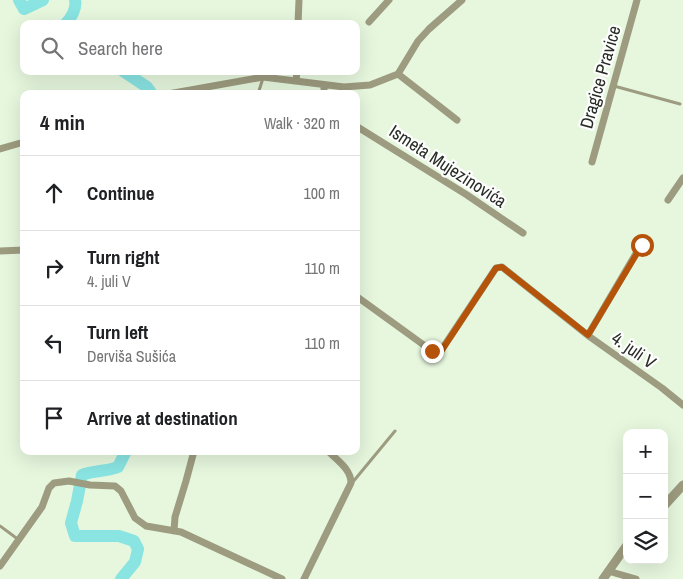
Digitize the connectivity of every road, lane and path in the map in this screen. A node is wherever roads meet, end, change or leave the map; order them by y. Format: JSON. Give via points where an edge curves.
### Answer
{"nodes":[{"id":1,"x":299,"y":0,"type":"edge"},
{"id":2,"x":390,"y":0,"type":"edge"},
{"id":3,"x":462,"y":0,"type":"edge"},
{"id":4,"x":638,"y":0,"type":"edge"},
{"id":5,"x":298,"y":20,"type":"edge"},
{"id":6,"x":369,"y":22,"type":"dead end"},
{"id":7,"x":398,"y":74,"type":"junction"},
{"id":8,"x":297,"y":75,"type":"edge"},
{"id":9,"x":263,"y":77,"type":"junction"},
{"id":10,"x":296,"y":81,"type":"junction"},
{"id":11,"x":324,"y":86,"type":"junction"},
{"id":12,"x":613,"y":86,"type":"junction"},
{"id":13,"x":190,"y":90,"type":"edge"},
{"id":14,"x":259,"y":90,"type":"edge"},
{"id":15,"x":324,"y":90,"type":"edge"},
{"id":16,"x":680,"y":104,"type":"dead end"},
{"id":17,"x":457,"y":120,"type":"dead end"},
{"id":18,"x":360,"y":128,"type":"edge"},
{"id":19,"x":20,"y":143,"type":"edge"},
{"id":20,"x":0,"y":149,"type":"edge"},
{"id":21,"x":592,"y":162,"type":"dead end"},
{"id":22,"x":683,"y":178,"type":"edge"},
{"id":23,"x":668,"y":200,"type":"dead end"},
{"id":24,"x":523,"y":233,"type":"dead end"},
{"id":25,"x":642,"y":245,"type":"dead end"},
{"id":26,"x":20,"y":250,"type":"edge"},
{"id":27,"x":0,"y":251,"type":"edge"},
{"id":28,"x":360,"y":299,"type":"edge"},
{"id":29,"x":588,"y":335,"type":"junction"},
{"id":30,"x":683,"y":405,"type":"edge"},
{"id":31,"x":394,"y":431,"type":"dead end"},
{"id":32,"x":193,"y":455,"type":"edge"},
{"id":33,"x":332,"y":455,"type":"edge"},
{"id":34,"x":351,"y":483,"type":"junction"},
{"id":35,"x":683,"y":485,"type":"edge"},
{"id":36,"x":668,"y":502,"type":"edge"},
{"id":37,"x":0,"y":526,"type":"edge"},
{"id":38,"x":174,"y":531,"type":"junction"},
{"id":39,"x":19,"y":540,"type":"junction"},
{"id":40,"x":623,"y":550,"type":"edge"},
{"id":41,"x":0,"y":566,"type":"edge"},
{"id":42,"x":605,"y":575,"type":"edge"},
{"id":43,"x":282,"y":579,"type":"edge"},
{"id":44,"x":304,"y":579,"type":"edge"},
{"id":45,"x":636,"y":579,"type":"edge"}],
"edges":[{"from":1,"to":5,"type":"street"},
{"from":2,"to":6,"type":"street"},
{"from":3,"to":7,"type":"street","via":[[418,41]]},
{"from":4,"to":12,"type":"street","name":"Dragice Pravice"},
{"from":7,"to":11,"type":"street","via":[[370,85]]},
{"from":7,"to":17,"type":"street"},
{"from":8,"to":10,"type":"street"},
{"from":9,"to":10,"type":"street"},
{"from":9,"to":13,"type":"street"},
{"from":9,"to":14,"type":"lane"},
{"from":10,"to":11,"type":"street"},
{"from":11,"to":15,"type":"street"},
{"from":12,"to":16,"type":"lane"},
{"from":12,"to":21,"type":"street","name":"Dragice Pravice"},
{"from":18,"to":24,"type":"street","name":"Ismeta Mujezinovića"},
{"from":19,"to":20,"type":"street"},
{"from":22,"to":23,"type":"street"},
{"from":25,"to":29,"type":"street"},
{"from":26,"to":27,"type":"street"},
{"from":28,"to":29,"type":"street","name":"4. juli V","via":[[432,351],[440,352],[496,268],[502,267]]},
{"from":29,"to":30,"type":"street","name":"4. juli V"},
{"from":31,"to":34,"type":"lane"},
{"from":32,"to":38,"type":"street"},
{"from":33,"to":34,"type":"street","via":[[348,471]]},
{"from":34,"to":44,"type":"street"},
{"from":35,"to":36,"type":"street"},
{"from":37,"to":39,"type":"lane"},
{"from":38,"to":39,"type":"street","via":[[146,526],[135,518],[115,486],[69,481],[54,483],[49,488],[42,507]]},
{"from":38,"to":43,"type":"street"},
{"from":39,"to":41,"type":"street"},
{"from":40,"to":42,"type":"street"},
{"from":42,"to":45,"type":"street"}]}
